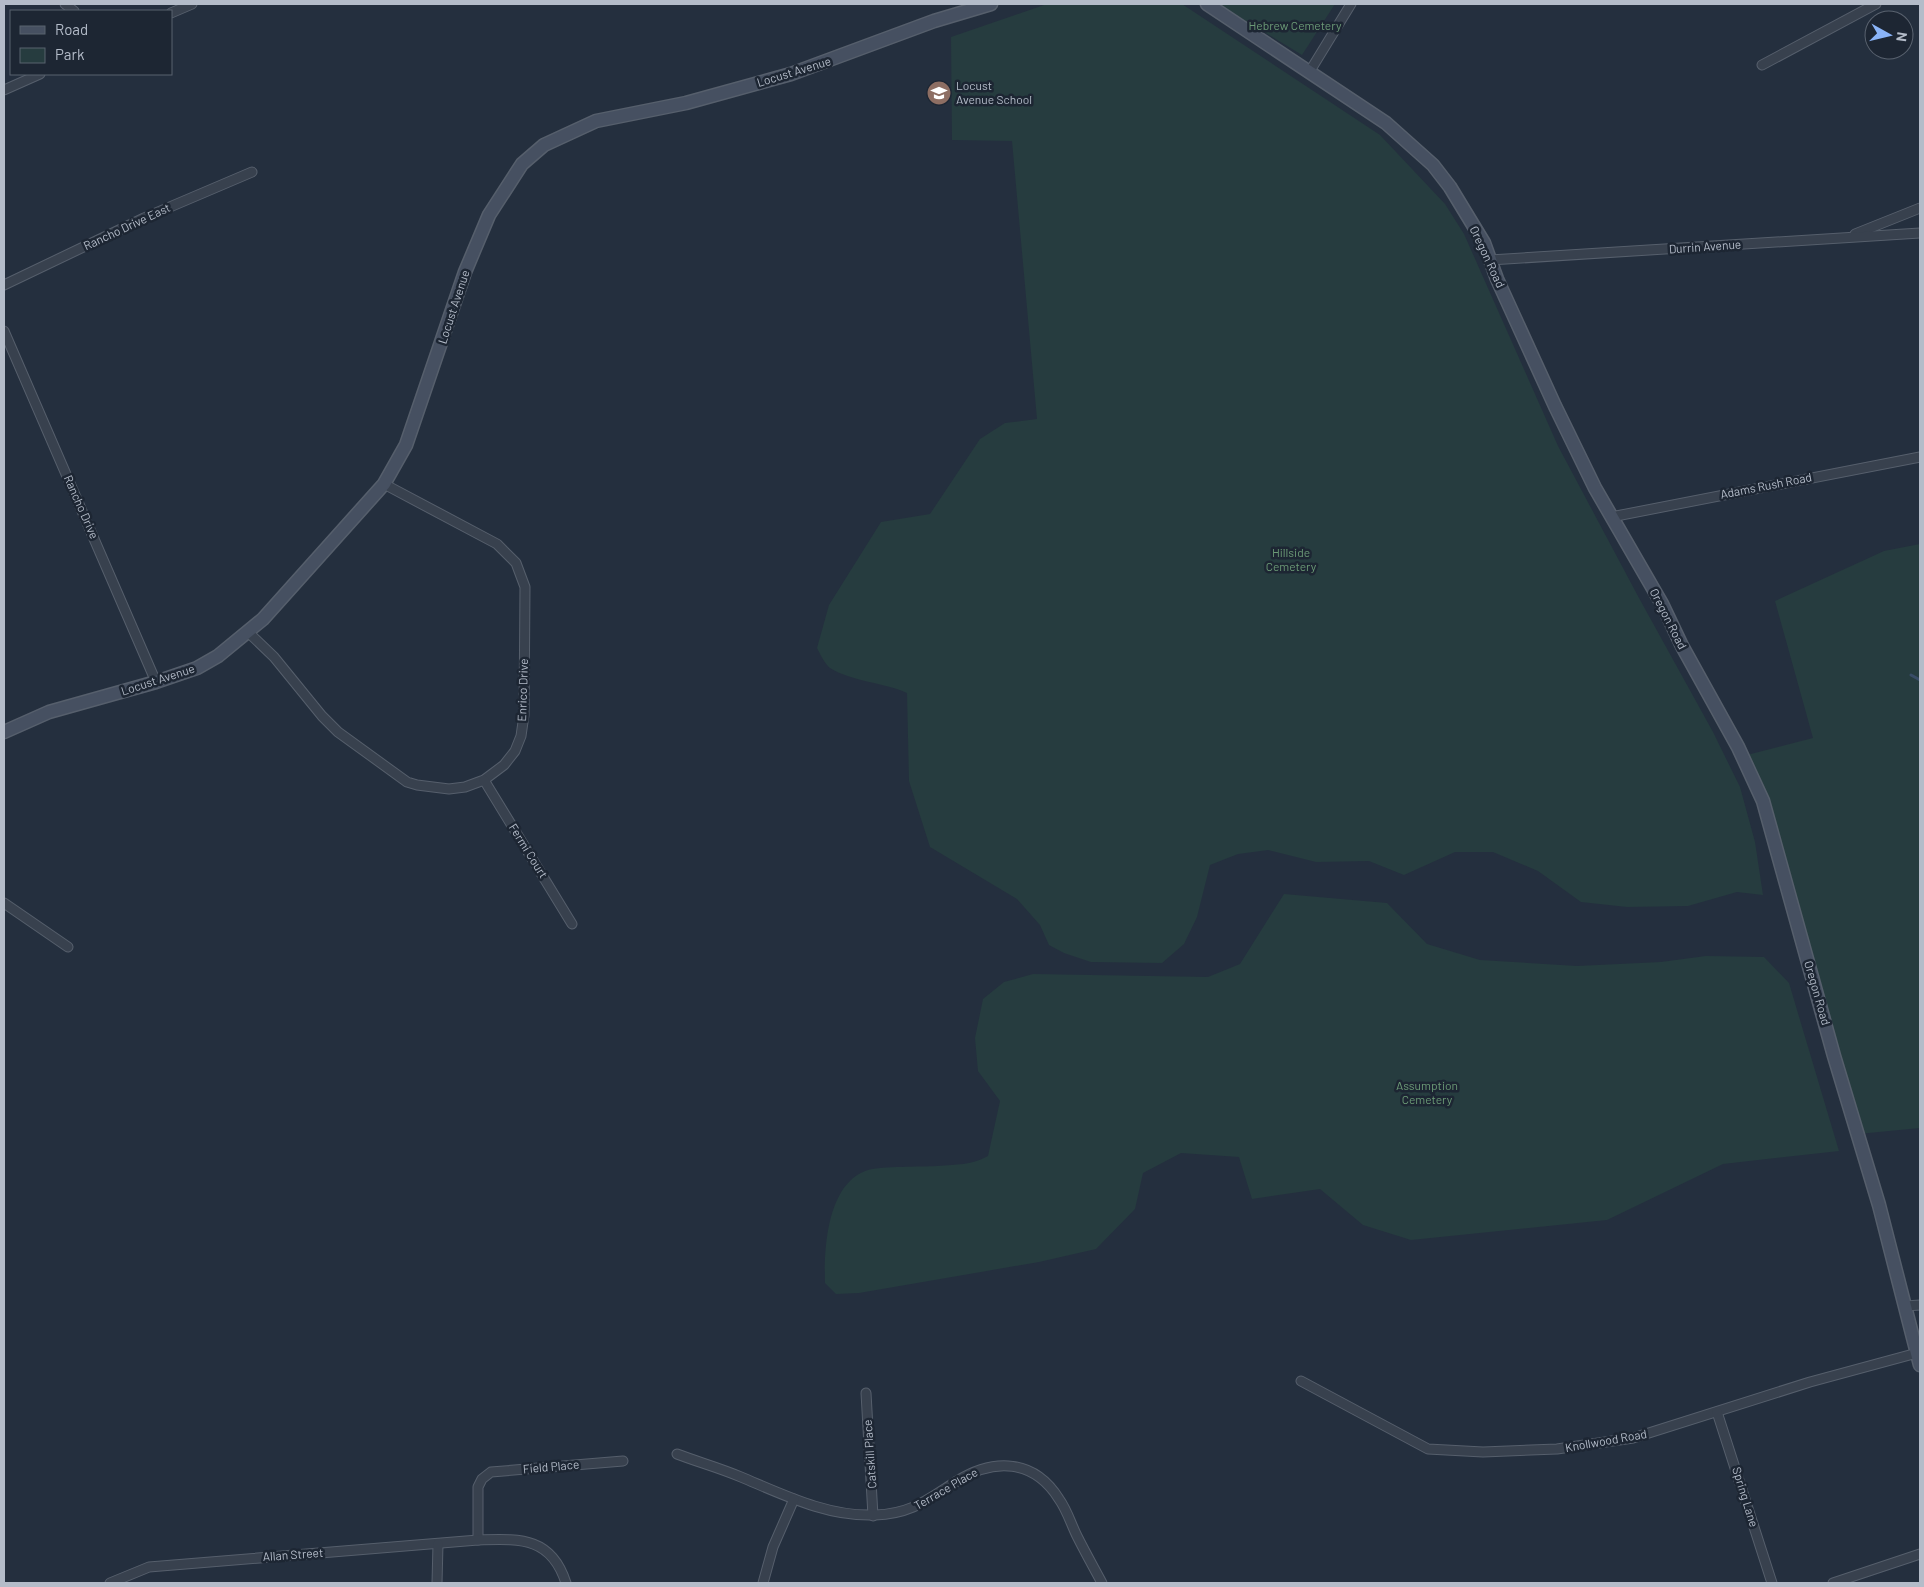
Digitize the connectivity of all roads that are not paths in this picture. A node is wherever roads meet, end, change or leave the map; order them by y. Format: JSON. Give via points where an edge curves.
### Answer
{"nodes":[{"id":1,"x":192,"y":4,"type":"edge"},
{"id":2,"x":991,"y":4,"type":"edge"},
{"id":3,"x":1207,"y":4,"type":"edge"},
{"id":4,"x":1351,"y":4,"type":"edge"},
{"id":5,"x":1876,"y":4,"type":"edge"},
{"id":6,"x":172,"y":13,"type":"edge"},
{"id":7,"x":1762,"y":65,"type":"dead end"},
{"id":8,"x":1310,"y":71,"type":"junction"},
{"id":9,"x":38,"y":75,"type":"edge"},
{"id":10,"x":4,"y":90,"type":"edge"},
{"id":11,"x":252,"y":172,"type":"dead end"},
{"id":12,"x":1920,"y":208,"type":"edge"},
{"id":13,"x":1920,"y":232,"type":"edge"},
{"id":14,"x":1846,"y":238,"type":"junction"},
{"id":15,"x":1490,"y":260,"type":"junction"},
{"id":16,"x":4,"y":285,"type":"edge"},
{"id":17,"x":4,"y":331,"type":"edge"},
{"id":18,"x":1920,"y":457,"type":"edge"},
{"id":19,"x":384,"y":484,"type":"junction"},
{"id":20,"x":1611,"y":517,"type":"junction"},
{"id":21,"x":248,"y":632,"type":"junction"},
{"id":22,"x":156,"y":682,"type":"junction"},
{"id":23,"x":4,"y":732,"type":"edge"},
{"id":24,"x":484,"y":780,"type":"junction"},
{"id":25,"x":4,"y":903,"type":"edge"},
{"id":26,"x":572,"y":924,"type":"dead end"},
{"id":27,"x":68,"y":948,"type":"dead end"},
{"id":28,"x":1920,"y":1305,"type":"edge"},
{"id":29,"x":1906,"y":1306,"type":"junction"},
{"id":30,"x":1919,"y":1359,"type":"edge"},
{"id":31,"x":1301,"y":1381,"type":"dead end"},
{"id":32,"x":866,"y":1393,"type":"dead end"},
{"id":33,"x":1717,"y":1412,"type":"junction"},
{"id":34,"x":677,"y":1454,"type":"dead end"},
{"id":35,"x":623,"y":1461,"type":"dead end"},
{"id":36,"x":794,"y":1499,"type":"junction"},
{"id":37,"x":873,"y":1516,"type":"junction"},
{"id":38,"x":478,"y":1540,"type":"junction"},
{"id":39,"x":438,"y":1544,"type":"junction"},
{"id":40,"x":1920,"y":1554,"type":"edge"},
{"id":41,"x":110,"y":1583,"type":"edge"},
{"id":42,"x":437,"y":1583,"type":"edge"},
{"id":43,"x":566,"y":1583,"type":"edge"},
{"id":44,"x":763,"y":1583,"type":"edge"},
{"id":45,"x":1102,"y":1583,"type":"edge"},
{"id":46,"x":1772,"y":1583,"type":"edge"},
{"id":47,"x":1833,"y":1583,"type":"edge"}],
"edges":[{"from":1,"to":6,"type":"street"},
{"from":2,"to":19,"type":"street","name":"Locust Avenue","via":[[934,21],[791,74],[686,103],[596,121],[544,145],[522,164],[489,215],[465,272],[406,445]]},
{"from":3,"to":8,"type":"street","name":"Oregon Road"},
{"from":4,"to":8,"type":"street"},
{"from":5,"to":7,"type":"street"},
{"from":8,"to":15,"type":"street","name":"Oregon Road","via":[[1386,123],[1433,165],[1457,198],[1484,243]]},
{"from":9,"to":10,"type":"street"},
{"from":11,"to":16,"type":"street","name":"Rancho Drive East","via":[[144,218]]},
{"from":12,"to":14,"type":"street"},
{"from":13,"to":14,"type":"street","name":"Durrin Avenue"},
{"from":14,"to":15,"type":"street","name":"Durrin Avenue"},
{"from":15,"to":20,"type":"street","name":"Oregon Road","via":[[1555,406]]},
{"from":17,"to":22,"type":"street","name":"Rancho Drive"},
{"from":18,"to":20,"type":"street","name":"Adams Rush Road"},
{"from":19,"to":21,"type":"street","name":"Locust Avenue","via":[[263,620]]},
{"from":19,"to":24,"type":"street","name":"Enrico Drive","via":[[497,544],[516,563],[521,573],[525,587],[522,729],[515,751],[504,765]]},
{"from":20,"to":29,"type":"street","name":"Oregon Road","via":[[1662,604],[1763,801]]},
{"from":21,"to":22,"type":"street","name":"Locust Avenue","via":[[197,668]]},
{"from":21,"to":24,"type":"street","name":"Enrico Drive","via":[[274,657],[338,732],[407,782],[449,788],[465,787]]},
{"from":22,"to":23,"type":"street","name":"Locust Avenue","via":[[49,712]]},
{"from":24,"to":26,"type":"street","name":"Fermi Court"},
{"from":25,"to":27,"type":"street"},
{"from":28,"to":29,"type":"street"},
{"from":29,"to":30,"type":"street","name":"Oregon Road"},
{"from":30,"to":33,"type":"street","name":"Knollwood Road","via":[[1810,1382]]},
{"from":31,"to":33,"type":"street","name":"Knollwood Road","via":[[1428,1449],[1440,1451],[1588,1446],[1633,1438]]},
{"from":32,"to":37,"type":"street","name":"Catskill Place"},
{"from":33,"to":46,"type":"street","name":"Spring Lane"},
{"from":34,"to":36,"type":"street","name":"Terrace Place"},
{"from":35,"to":38,"type":"street","name":"Field Place","via":[[491,1472],[482,1479],[478,1488]]},
{"from":36,"to":37,"type":"street","name":"Terrace Place","via":[[833,1512]]},
{"from":36,"to":44,"type":"street","via":[[773,1547]]},
{"from":37,"to":45,"type":"street","name":"Terrace Place","via":[[898,1514],[921,1505],[980,1468],[1018,1467],[1042,1479],[1060,1499]]},
{"from":38,"to":39,"type":"street","name":"Allan Street"},
{"from":38,"to":43,"type":"street","name":"Allan Street","via":[[520,1539],[530,1542],[555,1560]]},
{"from":39,"to":41,"type":"street","name":"Allan Street","via":[[149,1568]]},
{"from":39,"to":42,"type":"street"},
{"from":40,"to":47,"type":"street"}]}
